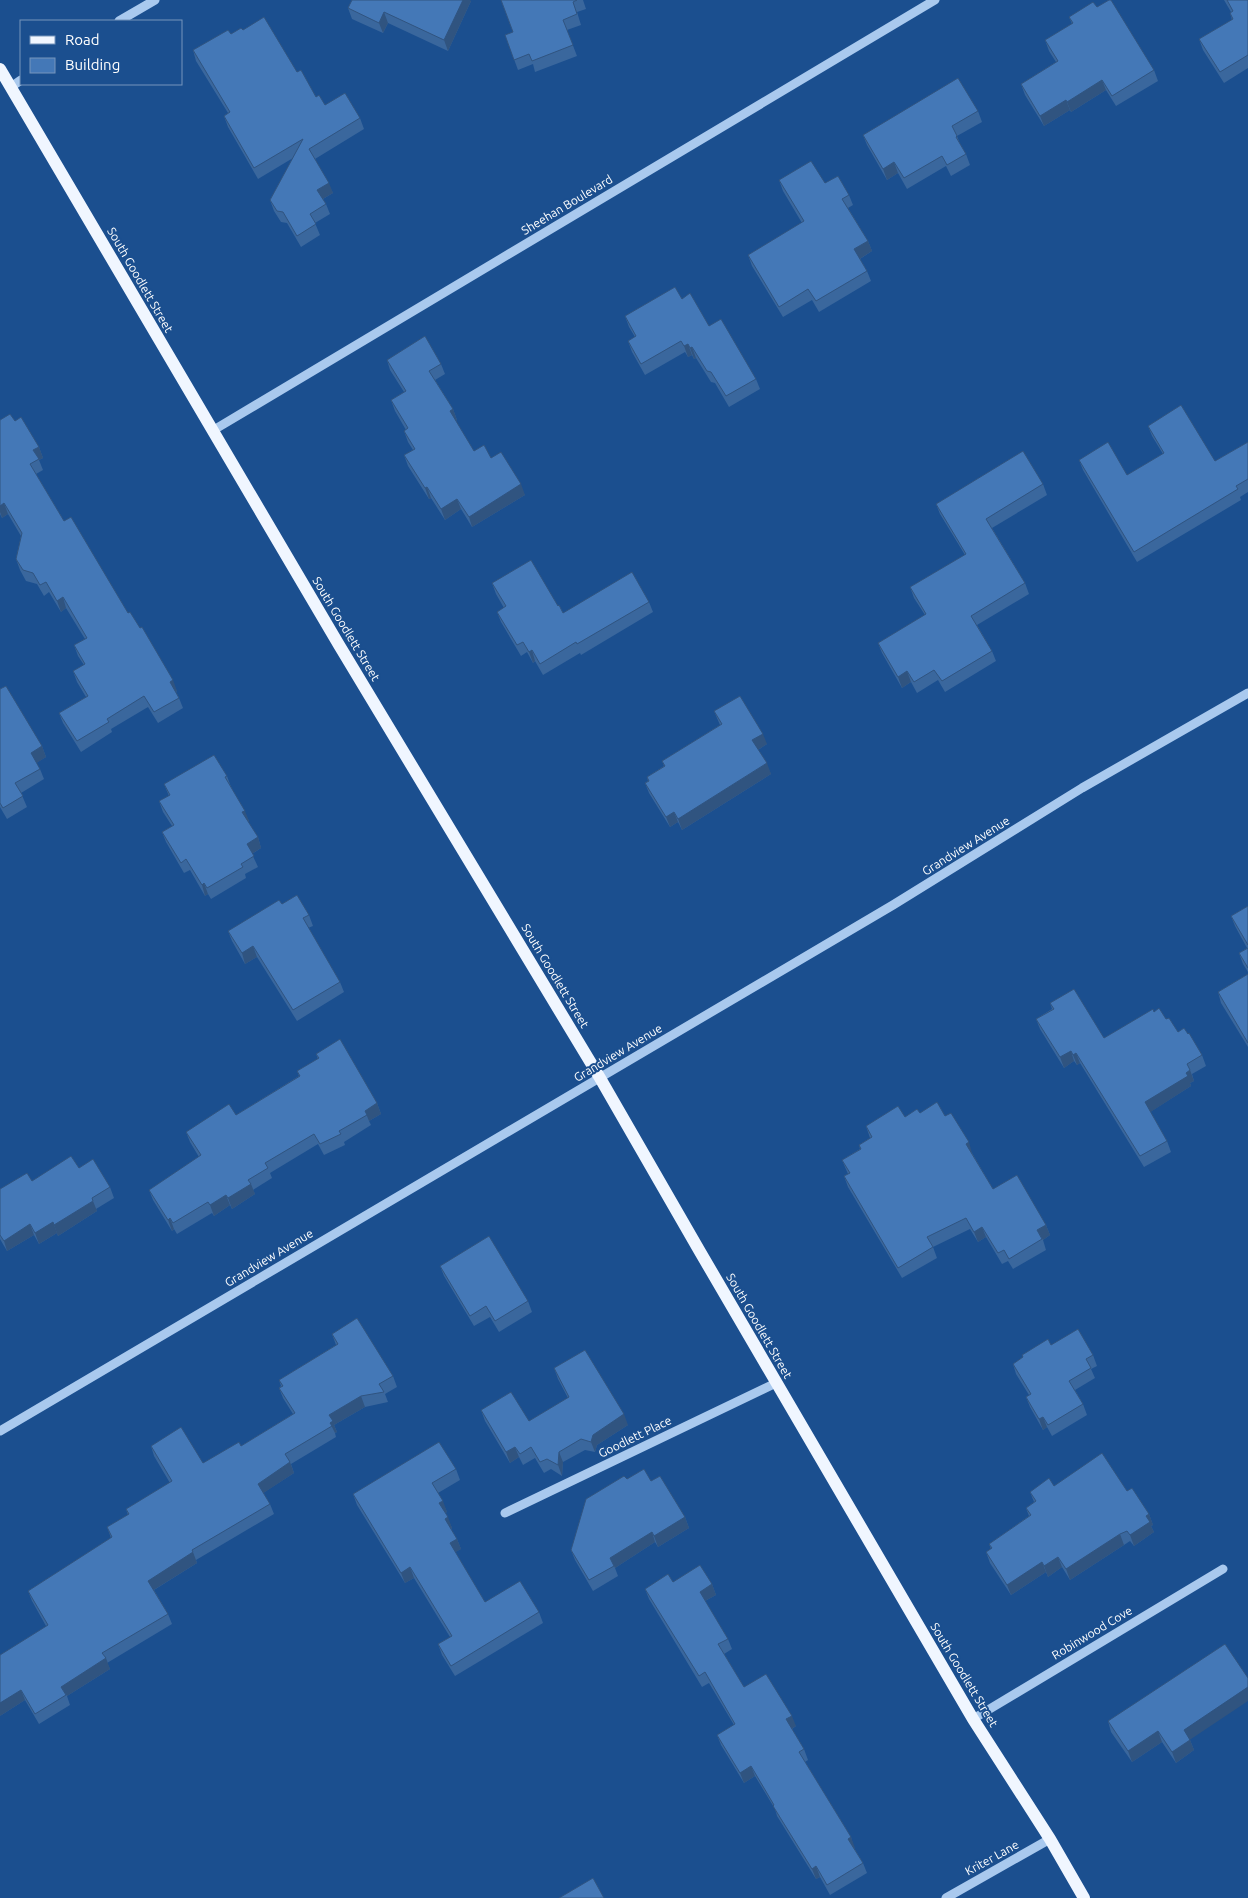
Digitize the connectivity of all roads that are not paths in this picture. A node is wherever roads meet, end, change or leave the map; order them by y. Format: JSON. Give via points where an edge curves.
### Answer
{"nodes":[{"id":1,"x":155,"y":0,"type":"edge"},
{"id":2,"x":935,"y":0,"type":"edge"},
{"id":3,"x":121,"y":20,"type":"edge"},
{"id":4,"x":0,"y":69,"type":"edge"},
{"id":5,"x":16,"y":84,"type":"edge"},
{"id":6,"x":212,"y":431,"type":"junction"},
{"id":7,"x":1248,"y":693,"type":"edge"},
{"id":8,"x":600,"y":1078,"type":"junction"},
{"id":9,"x":776,"y":1383,"type":"junction"},
{"id":10,"x":0,"y":1432,"type":"edge"},
{"id":11,"x":505,"y":1514,"type":"dead end"},
{"id":12,"x":1223,"y":1569,"type":"dead end"},
{"id":13,"x":974,"y":1719,"type":"junction"},
{"id":14,"x":1050,"y":1839,"type":"junction"},
{"id":15,"x":946,"y":1898,"type":"edge"},
{"id":16,"x":1084,"y":1898,"type":"edge"}],
"edges":[{"from":1,"to":3,"type":"street"},
{"from":2,"to":6,"type":"street","name":"Sheehan Boulevard"},
{"from":4,"to":5,"type":"main road","name":"South Goodlett Street"},
{"from":5,"to":6,"type":"main road","name":"South Goodlett Street"},
{"from":6,"to":8,"type":"main road","name":"South Goodlett Street"},
{"from":7,"to":8,"type":"street","name":"Grandview Avenue","via":[[1082,788],[950,871]]},
{"from":8,"to":9,"type":"main road","name":"South Goodlett Street"},
{"from":8,"to":10,"type":"street","name":"Grandview Avenue"},
{"from":9,"to":11,"type":"street","name":"Goodlett Place"},
{"from":9,"to":13,"type":"main road","name":"South Goodlett Street"},
{"from":12,"to":13,"type":"street","name":"Robinwood Cove"},
{"from":13,"to":14,"type":"main road","name":"South Goodlett Street"},
{"from":14,"to":15,"type":"street","name":"Kriter Lane"},
{"from":14,"to":16,"type":"main road","name":"South Goodlett Street"}]}
